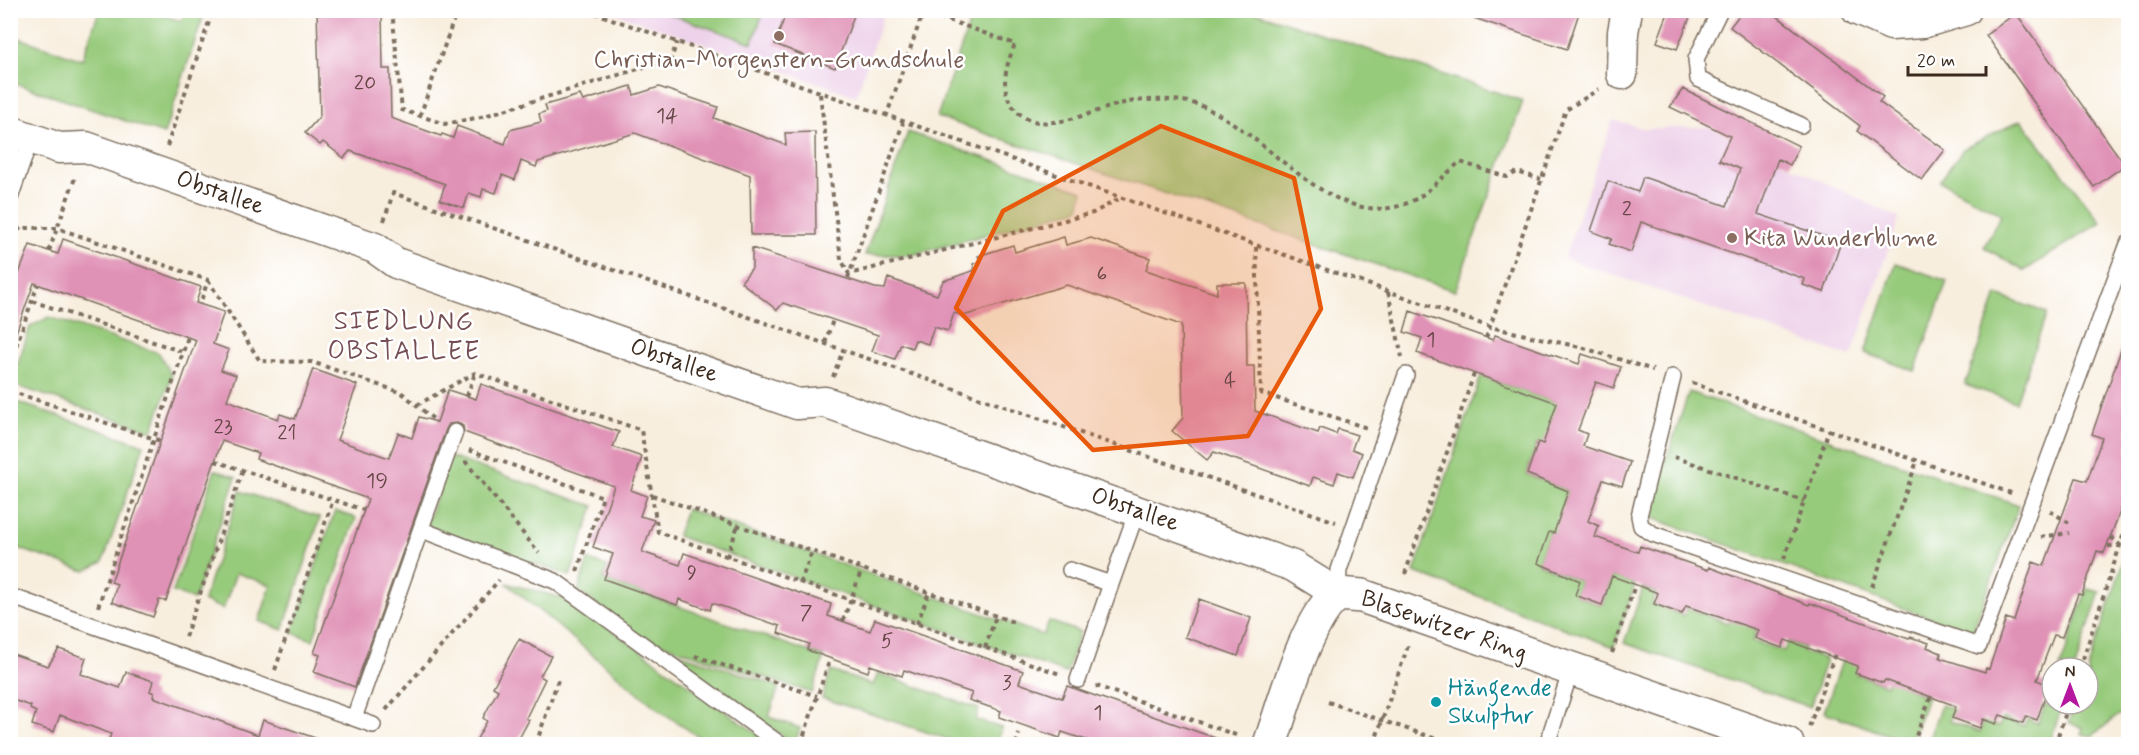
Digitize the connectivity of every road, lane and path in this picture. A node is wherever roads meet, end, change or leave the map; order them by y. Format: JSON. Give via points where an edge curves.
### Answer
{"nodes":[{"id":1,"x":213,"y":10,"type":"edge"},
{"id":2,"x":392,"y":10,"type":"edge"},
{"id":3,"x":457,"y":10,"type":"edge"},
{"id":4,"x":586,"y":10,"type":"edge"},
{"id":5,"x":1627,"y":10,"type":"edge"},
{"id":6,"x":1720,"y":10,"type":"edge"},
{"id":7,"x":1857,"y":10,"type":"edge"},
{"id":8,"x":1966,"y":10,"type":"edge"},
{"id":9,"x":923,"y":11,"type":"edge"},
{"id":10,"x":677,"y":42,"type":"junction"},
{"id":11,"x":1622,"y":74,"type":"joint"},
{"id":12,"x":820,"y":94,"type":"junction"},
{"id":13,"x":420,"y":116,"type":"junction"},
{"id":14,"x":886,"y":117,"type":"junction"},
{"id":15,"x":903,"y":123,"type":"junction"},
{"id":16,"x":1801,"y":125,"type":"dead end"},
{"id":17,"x":21,"y":134,"type":"edge"},
{"id":18,"x":86,"y":147,"type":"junction"},
{"id":19,"x":158,"y":171,"type":"junction"},
{"id":20,"x":1541,"y":179,"type":"junction"},
{"id":21,"x":10,"y":198,"type":"edge"},
{"id":22,"x":1120,"y":199,"type":"junction"},
{"id":23,"x":57,"y":228,"type":"junction"},
{"id":24,"x":10,"y":236,"type":"edge"},
{"id":25,"x":2128,"y":244,"type":"edge"},
{"id":26,"x":1256,"y":247,"type":"junction"},
{"id":27,"x":375,"y":248,"type":"junction"},
{"id":28,"x":49,"y":251,"type":"dead end"},
{"id":29,"x":849,"y":276,"type":"junction"},
{"id":30,"x":208,"y":280,"type":"junction"},
{"id":31,"x":38,"y":284,"type":"dead end"},
{"id":32,"x":1388,"y":292,"type":"junction"},
{"id":33,"x":32,"y":300,"type":"junction"},
{"id":34,"x":200,"y":304,"type":"dead end"},
{"id":35,"x":833,"y":320,"type":"dead end"},
{"id":36,"x":1490,"y":327,"type":"junction"},
{"id":37,"x":188,"y":337,"type":"dead end"},
{"id":38,"x":1486,"y":338,"type":"dead end"},
{"id":39,"x":825,"y":343,"type":"junction"},
{"id":40,"x":183,"y":352,"type":"junction"},
{"id":41,"x":10,"y":363,"type":"edge"},
{"id":42,"x":476,"y":373,"type":"junction"},
{"id":43,"x":1474,"y":374,"type":"dead end"},
{"id":44,"x":1406,"y":375,"type":"joint"},
{"id":45,"x":1674,"y":377,"type":"junction"},
{"id":46,"x":10,"y":391,"type":"edge"},
{"id":47,"x":467,"y":396,"type":"dead end"},
{"id":48,"x":417,"y":405,"type":"junction"},
{"id":49,"x":437,"y":422,"type":"dead end"},
{"id":50,"x":1829,"y":430,"type":"junction"},
{"id":51,"x":1386,"y":434,"type":"junction"},
{"id":52,"x":454,"y":438,"type":"junction"},
{"id":53,"x":153,"y":439,"type":"junction"},
{"id":54,"x":160,"y":441,"type":"dead end"},
{"id":55,"x":1656,"y":450,"type":"junction"},
{"id":56,"x":215,"y":461,"type":"dead end"},
{"id":57,"x":1917,"y":461,"type":"junction"},
{"id":58,"x":243,"y":470,"type":"junction"},
{"id":59,"x":652,"y":495,"type":"junction"},
{"id":60,"x":333,"y":500,"type":"junction"},
{"id":61,"x":2033,"y":500,"type":"junction"},
{"id":62,"x":1804,"y":501,"type":"junction"},
{"id":63,"x":364,"y":510,"type":"dead end"},
{"id":64,"x":1137,"y":511,"type":"junction"},
{"id":65,"x":2128,"y":521,"type":"edge"},
{"id":66,"x":738,"y":525,"type":"junction"},
{"id":67,"x":1353,"y":528,"type":"junction"},
{"id":68,"x":422,"y":530,"type":"junction"},
{"id":69,"x":2111,"y":537,"type":"dead end"},
{"id":70,"x":2108,"y":546,"type":"dead end"},
{"id":71,"x":2121,"y":546,"type":"junction"},
{"id":72,"x":2128,"y":549,"type":"edge"},
{"id":73,"x":812,"y":552,"type":"junction"},
{"id":74,"x":540,"y":554,"type":"dead end"},
{"id":75,"x":727,"y":557,"type":"junction"},
{"id":76,"x":513,"y":564,"type":"junction"},
{"id":77,"x":862,"y":569,"type":"junction"},
{"id":78,"x":1070,"y":570,"type":"dead end"},
{"id":79,"x":1405,"y":574,"type":"dead end"},
{"id":80,"x":1778,"y":576,"type":"junction"},
{"id":81,"x":800,"y":583,"type":"junction"},
{"id":82,"x":1111,"y":584,"type":"junction"},
{"id":83,"x":1634,"y":588,"type":"dead end"},
{"id":84,"x":570,"y":591,"type":"junction"},
{"id":85,"x":929,"y":592,"type":"junction"},
{"id":86,"x":1338,"y":594,"type":"junction"},
{"id":87,"x":10,"y":596,"type":"edge"},
{"id":88,"x":850,"y":600,"type":"junction"},
{"id":89,"x":1865,"y":606,"type":"junction"},
{"id":90,"x":996,"y":616,"type":"junction"},
{"id":91,"x":1419,"y":616,"type":"junction"},
{"id":92,"x":843,"y":621,"type":"dead end"},
{"id":93,"x":1016,"y":623,"type":"dead end"},
{"id":94,"x":92,"y":624,"type":"junction"},
{"id":95,"x":917,"y":624,"type":"junction"},
{"id":96,"x":985,"y":648,"type":"junction"},
{"id":97,"x":1834,"y":654,"type":"dead end"},
{"id":98,"x":179,"y":656,"type":"junction"},
{"id":99,"x":694,"y":656,"type":"dead end"},
{"id":100,"x":2084,"y":656,"type":"edge"},
{"id":101,"x":830,"y":659,"type":"dead end"},
{"id":102,"x":1571,"y":670,"type":"junction"},
{"id":103,"x":559,"y":677,"type":"dead end"},
{"id":104,"x":1078,"y":680,"type":"junction"},
{"id":105,"x":1602,"y":681,"type":"junction"},
{"id":106,"x":269,"y":688,"type":"junction"},
{"id":107,"x":817,"y":696,"type":"junction"},
{"id":108,"x":1931,"y":696,"type":"dead end"},
{"id":109,"x":1328,"y":702,"type":"dead end"},
{"id":110,"x":2064,"y":716,"type":"edge"},
{"id":111,"x":354,"y":718,"type":"junction"},
{"id":112,"x":1382,"y":721,"type":"junction"},
{"id":113,"x":373,"y":724,"type":"joint"},
{"id":114,"x":1019,"y":734,"type":"dead end"},
{"id":115,"x":1236,"y":735,"type":"dead end"},
{"id":116,"x":1796,"y":740,"type":"edge"},
{"id":117,"x":536,"y":744,"type":"edge"},
{"id":118,"x":780,"y":744,"type":"edge"},
{"id":119,"x":800,"y":744,"type":"edge"},
{"id":120,"x":1016,"y":744,"type":"edge"},
{"id":121,"x":1270,"y":744,"type":"edge"},
{"id":122,"x":1374,"y":744,"type":"edge"},
{"id":123,"x":1451,"y":744,"type":"edge"},
{"id":124,"x":1547,"y":744,"type":"edge"},
{"id":125,"x":1913,"y":744,"type":"edge"},
{"id":126,"x":2055,"y":744,"type":"edge"}],
"edges":[{"from":1,"to":19,"type":"path"},
{"from":2,"to":13,"type":"path","via":[[402,110]]},
{"from":3,"to":13,"type":"path"},
{"from":4,"to":10,"type":"path"},
{"from":5,"to":11,"type":"street"},
{"from":6,"to":16,"type":"lane","via":[[1696,59],[1698,79]]},
{"from":7,"to":8,"type":"street","via":[[1891,25],[1922,23]]},
{"from":9,"to":14,"type":"path"},
{"from":9,"to":20,"type":"path","via":[[1015,44],[1005,67],[1004,93],[1021,115],[1050,124],[1126,102],[1185,102],[1217,114],[1308,182],[1362,207],[1391,208],[1412,201],[1460,162],[1507,177],[1517,172]]},
{"from":10,"to":12,"type":"path"},
{"from":10,"to":13,"type":"path","via":[[671,59],[481,117],[445,124]]},
{"from":11,"to":20,"type":"path","via":[[1566,110]]},
{"from":12,"to":14,"type":"path"},
{"from":12,"to":29,"type":"path","via":[[841,259]]},
{"from":14,"to":15,"type":"path"},
{"from":15,"to":22,"type":"path"},
{"from":15,"to":29,"type":"path"},
{"from":17,"to":18,"type":"street","name":"Obstallee","via":[[60,148]]},
{"from":17,"to":21,"type":"lane"},
{"from":18,"to":19,"type":"street","name":"Obstallee"},
{"from":18,"to":23,"type":"path"},
{"from":19,"to":27,"type":"street","name":"Obstallee"},
{"from":20,"to":36,"type":"path"},
{"from":22,"to":26,"type":"path"},
{"from":22,"to":29,"type":"path","via":[[1093,213]]},
{"from":23,"to":24,"type":"path","via":[[21,228]]},
{"from":23,"to":28,"type":"path"},
{"from":23,"to":30,"type":"path"},
{"from":25,"to":61,"type":"lane"},
{"from":26,"to":32,"type":"path"},
{"from":26,"to":51,"type":"path","via":[[1261,393]]},
{"from":27,"to":39,"type":"path","via":[[393,194]]},
{"from":27,"to":64,"type":"street","name":"Obstallee","via":[[396,263],[797,404],[825,402]]},
{"from":30,"to":34,"type":"path"},
{"from":30,"to":48,"type":"path","via":[[260,361],[312,362],[402,393]]},
{"from":31,"to":33,"type":"path"},
{"from":32,"to":36,"type":"path"},
{"from":32,"to":44,"type":"path"},
{"from":33,"to":40,"type":"path"},
{"from":33,"to":41,"type":"path"},
{"from":35,"to":39,"type":"path"},
{"from":36,"to":38,"type":"path"},
{"from":36,"to":45,"type":"path","via":[[1584,348]]},
{"from":37,"to":40,"type":"path"},
{"from":39,"to":67,"type":"path"},
{"from":40,"to":53,"type":"path"},
{"from":42,"to":47,"type":"path"},
{"from":42,"to":48,"type":"path"},
{"from":42,"to":59,"type":"path","via":[[641,430]]},
{"from":43,"to":79,"type":"path"},
{"from":44,"to":51,"type":"lane"},
{"from":45,"to":50,"type":"path"},
{"from":45,"to":55,"type":"lane"},
{"from":46,"to":53,"type":"path"},
{"from":48,"to":49,"type":"path"},
{"from":50,"to":57,"type":"path"},
{"from":50,"to":62,"type":"path"},
{"from":51,"to":67,"type":"lane"},
{"from":52,"to":68,"type":"lane"},
{"from":52,"to":74,"type":"path"},
{"from":52,"to":84,"type":"path","via":[[603,497]]},
{"from":53,"to":54,"type":"path"},
{"from":53,"to":94,"type":"path"},
{"from":55,"to":62,"type":"path"},
{"from":55,"to":80,"type":"lane","via":[[1639,516],[1641,526],[1653,534]]},
{"from":56,"to":58,"type":"path"},
{"from":57,"to":61,"type":"path"},
{"from":57,"to":89,"type":"path"},
{"from":58,"to":60,"type":"path"},
{"from":58,"to":98,"type":"path"},
{"from":59,"to":66,"type":"path"},
{"from":59,"to":75,"type":"path","via":[[658,532]]},
{"from":60,"to":63,"type":"path"},
{"from":60,"to":106,"type":"path"},
{"from":61,"to":89,"type":"lane","via":[[1979,646]]},
{"from":62,"to":80,"type":"path"},
{"from":64,"to":82,"type":"lane"},
{"from":64,"to":86,"type":"street","name":"Obstallee","via":[[1293,566]]},
{"from":65,"to":71,"type":"path"},
{"from":66,"to":73,"type":"path"},
{"from":66,"to":75,"type":"path"},
{"from":67,"to":86,"type":"lane","via":[[1339,570]]},
{"from":68,"to":76,"type":"lane"},
{"from":68,"to":111,"type":"lane"},
{"from":69,"to":71,"type":"path"},
{"from":70,"to":71,"type":"path"},
{"from":71,"to":72,"type":"path"},
{"from":71,"to":100,"type":"path"},
{"from":73,"to":77,"type":"path"},
{"from":73,"to":81,"type":"path"},
{"from":75,"to":81,"type":"path"},
{"from":76,"to":84,"type":"lane"},
{"from":76,"to":113,"type":"path"},
{"from":77,"to":85,"type":"path"},
{"from":77,"to":88,"type":"path"},
{"from":78,"to":82,"type":"lane"},
{"from":80,"to":89,"type":"lane"},
{"from":81,"to":88,"type":"path"},
{"from":82,"to":104,"type":"lane"},
{"from":83,"to":105,"type":"path"},
{"from":84,"to":118,"type":"lane"},
{"from":85,"to":90,"type":"path"},
{"from":85,"to":95,"type":"path"},
{"from":86,"to":91,"type":"street","name":"Blasewitzer Ring","via":[[1362,596]]},
{"from":86,"to":121,"type":"street","via":[[1328,601],[1311,630]]},
{"from":87,"to":94,"type":"lane"},
{"from":88,"to":92,"type":"path"},
{"from":88,"to":95,"type":"path"},
{"from":90,"to":93,"type":"path"},
{"from":90,"to":96,"type":"path"},
{"from":91,"to":102,"type":"street","name":"Blasewitzer Ring"},
{"from":91,"to":112,"type":"path"},
{"from":94,"to":98,"type":"lane"},
{"from":95,"to":96,"type":"path"},
{"from":96,"to":104,"type":"path"},
{"from":97,"to":116,"type":"path"},
{"from":98,"to":106,"type":"lane"},
{"from":99,"to":107,"type":"path"},
{"from":101,"to":107,"type":"path"},
{"from":102,"to":105,"type":"street","name":"Blasewitzer Ring"},
{"from":102,"to":124,"type":"lane"},
{"from":103,"to":117,"type":"path"},
{"from":104,"to":115,"type":"path"},
{"from":105,"to":116,"type":"street","name":"Blasewitzer Ring"},
{"from":106,"to":111,"type":"lane"},
{"from":107,"to":119,"type":"path"},
{"from":108,"to":125,"type":"path"},
{"from":109,"to":112,"type":"path"},
{"from":110,"to":126,"type":"path"},
{"from":111,"to":113,"type":"lane"},
{"from":112,"to":122,"type":"path"},
{"from":112,"to":123,"type":"path"},
{"from":114,"to":120,"type":"path"}]}
